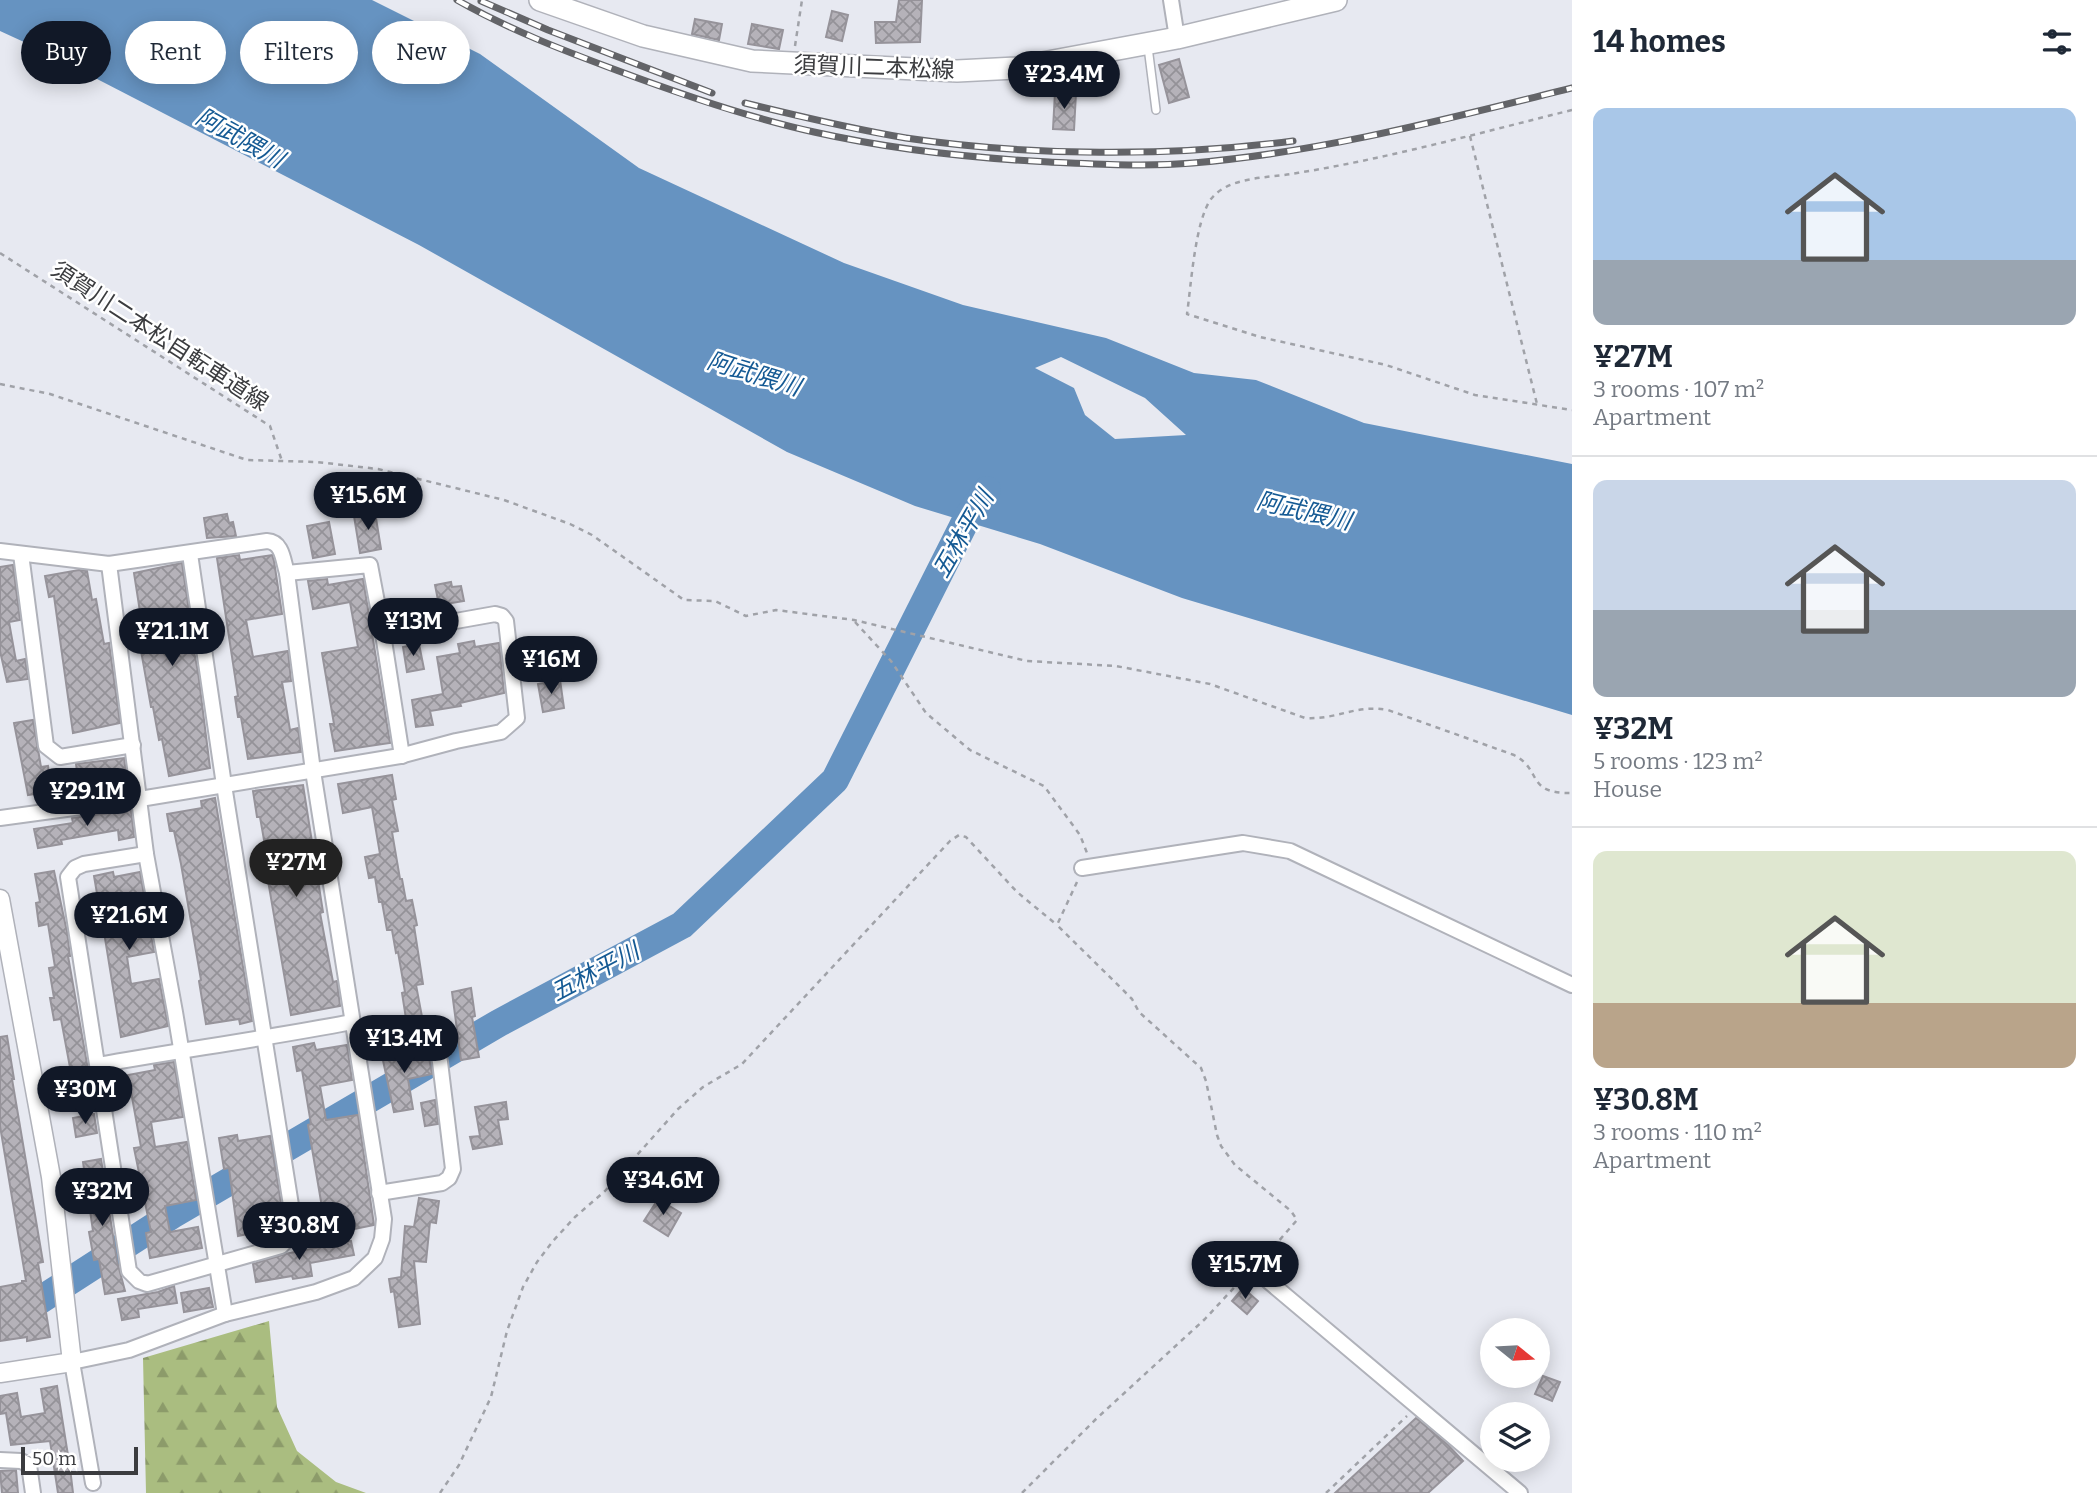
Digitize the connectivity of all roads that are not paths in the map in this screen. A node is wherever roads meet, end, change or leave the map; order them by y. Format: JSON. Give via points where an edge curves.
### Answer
{"nodes":[{"id":1,"x":540,"y":0,"type":"edge"},
{"id":2,"x":1171,"y":0,"type":"edge"},
{"id":3,"x":1336,"y":0,"type":"edge"},
{"id":4,"x":1313,"y":3,"type":"edge"},
{"id":5,"x":1177,"y":38,"type":"junction"},
{"id":6,"x":1147,"y":43,"type":"junction"},
{"id":7,"x":1156,"y":110,"type":"dead end"},
{"id":8,"x":0,"y":551,"type":"edge"},
{"id":9,"x":21,"y":554,"type":"junction"},
{"id":10,"x":190,"y":554,"type":"junction"},
{"id":11,"x":110,"y":564,"type":"junction"},
{"id":12,"x":287,"y":573,"type":"junction"},
{"id":13,"x":383,"y":634,"type":"junction"},
{"id":14,"x":133,"y":745,"type":"junction"},
{"id":15,"x":402,"y":756,"type":"junction"},
{"id":16,"x":313,"y":771,"type":"junction"},
{"id":17,"x":224,"y":785,"type":"junction"},
{"id":18,"x":139,"y":799,"type":"junction"},
{"id":19,"x":0,"y":818,"type":"edge"},
{"id":20,"x":146,"y":855,"type":"junction"},
{"id":21,"x":1082,"y":868,"type":"road end"},
{"id":22,"x":0,"y":899,"type":"edge"},
{"id":23,"x":1572,"y":985,"type":"edge"},
{"id":24,"x":352,"y":1022,"type":"junction"},
{"id":25,"x":266,"y":1039,"type":"junction"},
{"id":26,"x":358,"y":1045,"type":"junction"},
{"id":27,"x":180,"y":1050,"type":"junction"},
{"id":28,"x":98,"y":1065,"type":"junction"},
{"id":29,"x":379,"y":1193,"type":"junction"},
{"id":30,"x":218,"y":1265,"type":"junction"},
{"id":31,"x":1254,"y":1269,"type":"road end"},
{"id":32,"x":225,"y":1314,"type":"junction"},
{"id":33,"x":72,"y":1362,"type":"junction"},
{"id":34,"x":0,"y":1373,"type":"edge"},
{"id":35,"x":0,"y":1460,"type":"edge"},
{"id":36,"x":93,"y":1483,"type":"dead end"},
{"id":37,"x":33,"y":1493,"type":"edge"},
{"id":38,"x":1520,"y":1493,"type":"edge"}],
"edges":[{"from":1,"to":6,"type":"main road","name":"須賀川二本松線","via":[[643,36],[752,61],[957,71],[1016,68]]},
{"from":2,"to":5,"type":"street"},
{"from":3,"to":4,"type":"main road","name":"須賀川二本松線"},
{"from":4,"to":5,"type":"main road","name":"須賀川二本松線"},
{"from":5,"to":6,"type":"main road","name":"須賀川二本松線"},
{"from":6,"to":7,"type":"lane"},
{"from":8,"to":9,"type":"street"},
{"from":9,"to":11,"type":"street"},
{"from":9,"to":14,"type":"street","via":[[46,746],[60,757]]},
{"from":10,"to":11,"type":"street"},
{"from":10,"to":12,"type":"street","via":[[274,542],[280,547]]},
{"from":10,"to":17,"type":"street"},
{"from":11,"to":14,"type":"street"},
{"from":12,"to":13,"type":"street","via":[[370,565]]},
{"from":12,"to":16,"type":"street"},
{"from":13,"to":15,"type":"street"},
{"from":13,"to":15,"type":"street","via":[[495,614],[506,621],[517,718],[501,732]]},
{"from":14,"to":18,"type":"street"},
{"from":15,"to":16,"type":"street"},
{"from":16,"to":17,"type":"street"},
{"from":16,"to":24,"type":"street"},
{"from":17,"to":18,"type":"street"},
{"from":17,"to":25,"type":"street"},
{"from":18,"to":19,"type":"street"},
{"from":18,"to":20,"type":"street"},
{"from":20,"to":27,"type":"street"},
{"from":20,"to":28,"type":"street","via":[[84,864],[68,877]]},
{"from":21,"to":23,"type":"street","via":[[1243,843],[1280,849]]},
{"from":22,"to":33,"type":"street","via":[[51,1177]]},
{"from":24,"to":25,"type":"street"},
{"from":24,"to":26,"type":"street"},
{"from":25,"to":27,"type":"street"},
{"from":25,"to":30,"type":"street","via":[[294,1224],[281,1245]]},
{"from":26,"to":29,"type":"street"},
{"from":26,"to":29,"type":"street","via":[[431,1034],[440,1062],[453,1169],[449,1178]]},
{"from":27,"to":28,"type":"street"},
{"from":27,"to":30,"type":"street"},
{"from":28,"to":30,"type":"street","via":[[129,1271],[147,1284]]},
{"from":29,"to":32,"type":"street","via":[[382,1239],[375,1258],[361,1273],[316,1292]]},
{"from":30,"to":32,"type":"street"},
{"from":31,"to":38,"type":"street"},
{"from":32,"to":33,"type":"street","via":[[129,1350]]},
{"from":33,"to":34,"type":"street"},
{"from":33,"to":36,"type":"street"},
{"from":35,"to":37,"type":"street","via":[[29,1465]]}]}
